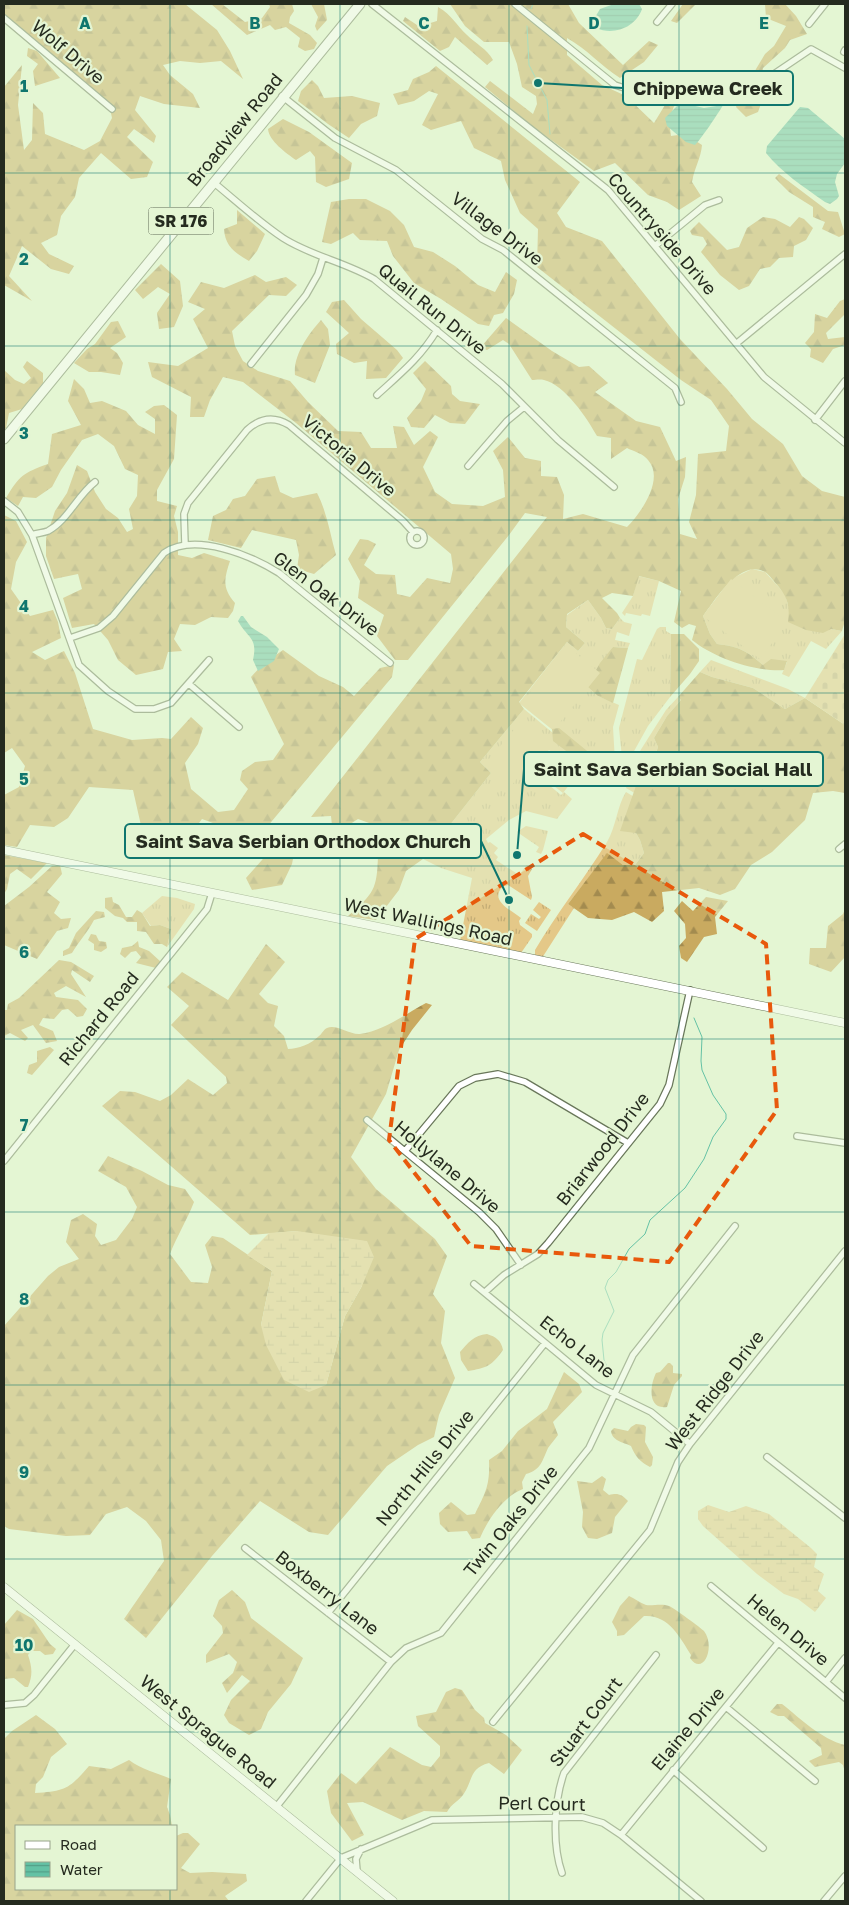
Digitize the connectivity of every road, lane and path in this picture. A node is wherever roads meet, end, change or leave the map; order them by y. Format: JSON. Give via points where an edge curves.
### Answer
{"nodes":[{"id":1,"x":360,"y":4,"type":"edge"},
{"id":2,"x":372,"y":4,"type":"edge"},
{"id":3,"x":514,"y":4,"type":"edge"},
{"id":4,"x":672,"y":4,"type":"edge"},
{"id":5,"x":825,"y":4,"type":"edge"},
{"id":6,"x":4,"y":18,"type":"edge"},
{"id":7,"x":657,"y":22,"type":"dead end"},
{"id":8,"x":809,"y":24,"type":"dead end"},
{"id":9,"x":845,"y":68,"type":"edge"},
{"id":10,"x":768,"y":78,"type":"dead end"},
{"id":11,"x":693,"y":95,"type":"dead end"},
{"id":12,"x":282,"y":96,"type":"junction"},
{"id":13,"x":112,"y":108,"type":"dead end"},
{"id":14,"x":213,"y":182,"type":"junction"},
{"id":15,"x":719,"y":200,"type":"dead end"},
{"id":16,"x":654,"y":246,"type":"junction"},
{"id":17,"x":845,"y":254,"type":"edge"},
{"id":18,"x":323,"y":258,"type":"junction"},
{"id":19,"x":437,"y":330,"type":"junction"},
{"id":20,"x":737,"y":343,"type":"junction"},
{"id":21,"x":251,"y":364,"type":"dead end"},
{"id":22,"x":845,"y":381,"type":"edge"},
{"id":23,"x":377,"y":394,"type":"dead end"},
{"id":24,"x":681,"y":402,"type":"dead end"},
{"id":25,"x":524,"y":407,"type":"junction"},
{"id":26,"x":815,"y":420,"type":"junction"},
{"id":27,"x":4,"y":440,"type":"edge"},
{"id":28,"x":845,"y":443,"type":"edge"},
{"id":29,"x":468,"y":466,"type":"dead end"},
{"id":30,"x":95,"y":482,"type":"dead end"},
{"id":31,"x":614,"y":487,"type":"dead end"},
{"id":32,"x":4,"y":501,"type":"edge"},
{"id":33,"x":413,"y":532,"type":"dead end"},
{"id":34,"x":32,"y":534,"type":"junction"},
{"id":35,"x":185,"y":544,"type":"junction"},
{"id":36,"x":70,"y":638,"type":"junction"},
{"id":37,"x":209,"y":660,"type":"dead end"},
{"id":38,"x":390,"y":663,"type":"dead end"},
{"id":39,"x":189,"y":684,"type":"junction"},
{"id":40,"x":239,"y":727,"type":"dead end"},
{"id":41,"x":845,"y":844,"type":"edge"},
{"id":42,"x":839,"y":849,"type":"dead end"},
{"id":43,"x":4,"y":850,"type":"edge"},
{"id":44,"x":212,"y":893,"type":"junction"},
{"id":45,"x":690,"y":990,"type":"junction"},
{"id":46,"x":845,"y":1023,"type":"edge"},
{"id":47,"x":367,"y":1120,"type":"dead end"},
{"id":48,"x":797,"y":1136,"type":"dead end"},
{"id":49,"x":628,"y":1143,"type":"junction"},
{"id":50,"x":845,"y":1143,"type":"edge"},
{"id":51,"x":404,"y":1151,"type":"junction"},
{"id":52,"x":4,"y":1161,"type":"edge"},
{"id":53,"x":735,"y":1226,"type":"dead end"},
{"id":54,"x":845,"y":1251,"type":"edge"},
{"id":55,"x":521,"y":1265,"type":"junction"},
{"id":56,"x":474,"y":1284,"type":"dead end"},
{"id":57,"x":485,"y":1292,"type":"junction"},
{"id":58,"x":545,"y":1343,"type":"junction"},
{"id":59,"x":615,"y":1395,"type":"junction"},
{"id":60,"x":690,"y":1444,"type":"junction"},
{"id":61,"x":767,"y":1457,"type":"dead end"},
{"id":62,"x":845,"y":1518,"type":"edge"},
{"id":63,"x":245,"y":1548,"type":"dead end"},
{"id":64,"x":711,"y":1586,"type":"dead end"},
{"id":65,"x":4,"y":1587,"type":"edge"},
{"id":66,"x":328,"y":1613,"type":"junction"},
{"id":67,"x":778,"y":1643,"type":"junction"},
{"id":68,"x":75,"y":1644,"type":"junction"},
{"id":69,"x":656,"y":1655,"type":"dead end"},
{"id":70,"x":845,"y":1658,"type":"edge"},
{"id":71,"x":391,"y":1662,"type":"junction"},
{"id":72,"x":826,"y":1682,"type":"junction"},
{"id":73,"x":845,"y":1698,"type":"edge"},
{"id":74,"x":4,"y":1706,"type":"edge"},
{"id":75,"x":726,"y":1707,"type":"junction"},
{"id":76,"x":494,"y":1722,"type":"dead end"},
{"id":77,"x":673,"y":1770,"type":"junction"},
{"id":78,"x":815,"y":1781,"type":"dead end"},
{"id":79,"x":277,"y":1806,"type":"junction"},
{"id":80,"x":556,"y":1818,"type":"junction"},
{"id":81,"x":621,"y":1835,"type":"junction"},
{"id":82,"x":762,"y":1848,"type":"dead end"},
{"id":83,"x":361,"y":1849,"type":"junction"},
{"id":84,"x":341,"y":1858,"type":"junction"},
{"id":85,"x":357,"y":1871,"type":"junction"},
{"id":86,"x":562,"y":1873,"type":"dead end"},
{"id":87,"x":845,"y":1876,"type":"edge"},
{"id":88,"x":306,"y":1901,"type":"edge"},
{"id":89,"x":393,"y":1901,"type":"edge"},
{"id":90,"x":701,"y":1901,"type":"edge"},
{"id":91,"x":824,"y":1901,"type":"edge"}],
"edges":[{"from":1,"to":12,"type":"main road","name":"Broadview Road","number":"SR 176"},
{"from":2,"to":16,"type":"street","name":"Countryside Drive","via":[[608,190]]},
{"from":3,"to":11,"type":"street","via":[[615,85],[656,98]]},
{"from":4,"to":7,"type":"street"},
{"from":5,"to":8,"type":"street"},
{"from":6,"to":13,"type":"street","name":"Wolf Drive"},
{"from":9,"to":10,"type":"street","via":[[811,49]]},
{"from":12,"to":14,"type":"main road","name":"Broadview Road","number":"SR 176"},
{"from":12,"to":24,"type":"street","name":"Village Drive","via":[[334,138],[396,170],[482,240],[503,250],[675,388]]},
{"from":14,"to":18,"type":"street","name":"Quail Run Drive","via":[[283,238]]},
{"from":14,"to":27,"type":"main road","name":"Broadview Road","number":"SR 176"},
{"from":15,"to":16,"type":"street","via":[[705,205]]},
{"from":16,"to":20,"type":"street","name":"Countryside Drive"},
{"from":17,"to":20,"type":"street"},
{"from":18,"to":19,"type":"street","name":"Quail Run Drive","via":[[356,268],[374,279]]},
{"from":18,"to":21,"type":"street","via":[[306,295]]},
{"from":19,"to":23,"type":"street","via":[[407,369]]},
{"from":19,"to":25,"type":"street","name":"Quail Run Drive","via":[[502,384]]},
{"from":20,"to":26,"type":"street","name":"Countryside Drive","via":[[764,377]]},
{"from":22,"to":26,"type":"street"},
{"from":25,"to":29,"type":"street","via":[[507,421]]},
{"from":25,"to":31,"type":"street","name":"Quail Run Drive"},
{"from":26,"to":28,"type":"street","name":"Countryside Drive"},
{"from":30,"to":34,"type":"street","via":[[62,520],[48,531]]},
{"from":32,"to":34,"type":"street","via":[[18,512]]},
{"from":33,"to":35,"type":"street","name":"Victoria Drive","via":[[289,425],[268,419],[254,423],[247,430],[188,503],[184,514]]},
{"from":34,"to":36,"type":"street"},
{"from":35,"to":36,"type":"street","via":[[164,553],[113,616],[99,628]]},
{"from":35,"to":38,"type":"street","name":"Glen Oak Drive","via":[[221,548],[264,564]]},
{"from":36,"to":39,"type":"street","via":[[80,665],[135,709],[154,709],[171,703]]},
{"from":37,"to":39,"type":"street"},
{"from":39,"to":40,"type":"street"},
{"from":41,"to":42,"type":"street"},
{"from":43,"to":44,"type":"street","name":"West Wallings Road"},
{"from":44,"to":45,"type":"street","name":"West Wallings Road"},
{"from":44,"to":52,"type":"street","name":"Richard Road","via":[[208,909]]},
{"from":45,"to":46,"type":"street","name":"West Wallings Road"},
{"from":45,"to":49,"type":"street","name":"Briarwood Drive","via":[[669,1085],[660,1104]]},
{"from":47,"to":51,"type":"street","name":"Hollylane Drive"},
{"from":48,"to":50,"type":"street"},
{"from":49,"to":51,"type":"street","via":[[525,1082],[498,1074],[475,1078],[459,1086]]},
{"from":49,"to":55,"type":"street","name":"Briarwood Drive","via":[[548,1243]]},
{"from":51,"to":55,"type":"street","name":"Hollylane Drive","via":[[479,1212],[496,1229]]},
{"from":53,"to":59,"type":"street","name":"Twin Oaks Drive","via":[[633,1355]]},
{"from":54,"to":60,"type":"street","name":"West Ridge Drive"},
{"from":55,"to":57,"type":"street","name":"Briarwood Drive"},
{"from":56,"to":57,"type":"street","name":"Echo Lane"},
{"from":57,"to":58,"type":"street","name":"Echo Lane"},
{"from":58,"to":59,"type":"street","name":"Echo Lane","via":[[596,1385]]},
{"from":58,"to":66,"type":"street","name":"North Hills Drive"},
{"from":59,"to":60,"type":"street","name":"Echo Lane","via":[[651,1412]]},
{"from":59,"to":71,"type":"street","name":"Twin Oaks Drive","via":[[589,1448],[440,1633],[406,1648]]},
{"from":60,"to":76,"type":"street","name":"West Ridge Drive","via":[[678,1462],[650,1530]]},
{"from":61,"to":62,"type":"street"},
{"from":63,"to":66,"type":"street","name":"Boxberry Lane"},
{"from":64,"to":67,"type":"street","name":"Helen Drive"},
{"from":65,"to":68,"type":"street","name":"West Sprague Road"},
{"from":66,"to":71,"type":"street","name":"Boxberry Lane"},
{"from":67,"to":72,"type":"street","name":"Helen Drive"},
{"from":67,"to":75,"type":"street","name":"Elaine Drive"},
{"from":68,"to":74,"type":"street","via":[[25,1703]]},
{"from":68,"to":79,"type":"street","name":"West Sprague Road"},
{"from":69,"to":80,"type":"street","name":"Stuart Court","via":[[564,1773],[558,1789]]},
{"from":70,"to":72,"type":"street"},
{"from":71,"to":79,"type":"street","name":"Twin Oaks Drive"},
{"from":72,"to":73,"type":"street","name":"Helen Drive"},
{"from":75,"to":77,"type":"street","name":"Elaine Drive"},
{"from":75,"to":78,"type":"street"},
{"from":77,"to":81,"type":"street","name":"Elaine Drive"},
{"from":77,"to":82,"type":"street"},
{"from":79,"to":84,"type":"street","name":"West Sprague Road"},
{"from":80,"to":81,"type":"street","name":"Perl Court","via":[[582,1817],[603,1822]]},
{"from":80,"to":83,"type":"street","name":"Perl Court","via":[[432,1820]]},
{"from":80,"to":86,"type":"street","name":"Stuart Court","via":[[558,1863]]},
{"from":81,"to":90,"type":"street","name":"Perl Court"},
{"from":83,"to":84,"type":"street","name":"Perl Court"},
{"from":83,"to":85,"type":"street","via":[[356,1859]]},
{"from":84,"to":85,"type":"street","name":"West Sprague Road"},
{"from":84,"to":88,"type":"street"},
{"from":85,"to":89,"type":"street","name":"West Sprague Road"},
{"from":87,"to":91,"type":"street"}]}
